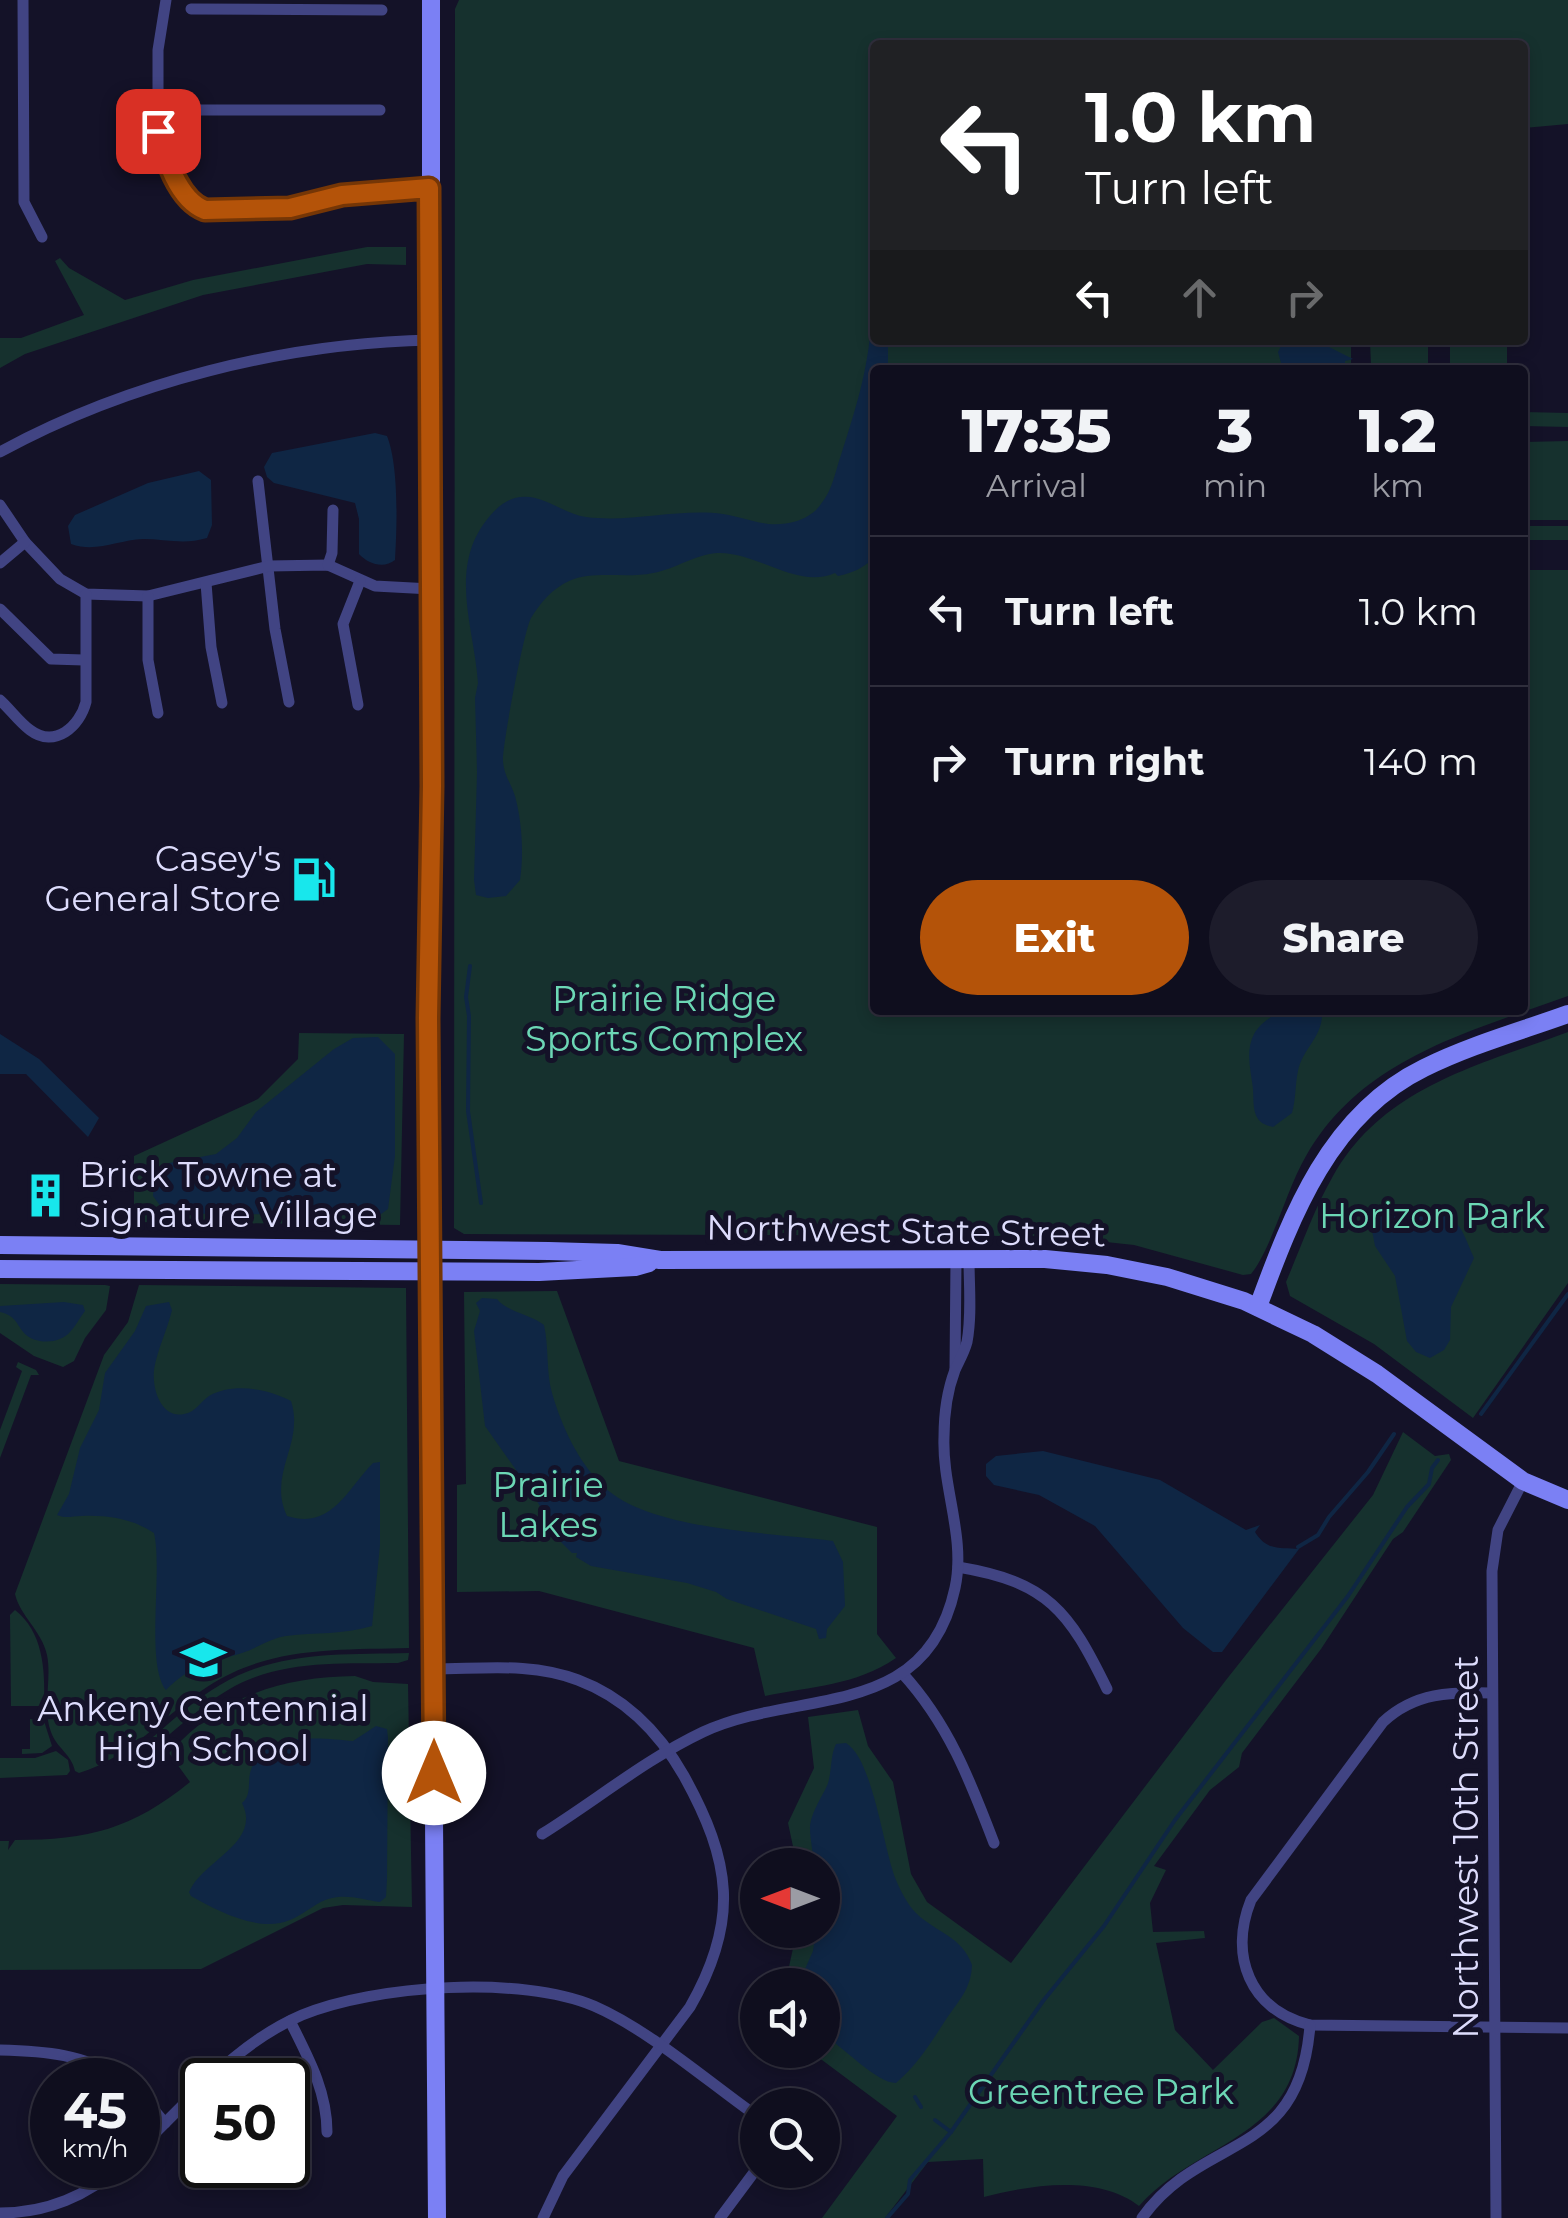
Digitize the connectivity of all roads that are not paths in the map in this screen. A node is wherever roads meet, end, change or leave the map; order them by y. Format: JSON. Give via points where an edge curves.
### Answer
{"nodes":[{"id":1,"x":23,"y":0,"type":"edge"},
{"id":2,"x":166,"y":0,"type":"edge"},
{"id":3,"x":431,"y":0,"type":"edge"},
{"id":4,"x":242,"y":4,"type":"edge"},
{"id":5,"x":191,"y":9,"type":"dead end"},
{"id":6,"x":382,"y":10,"type":"dead end"},
{"id":7,"x":157,"y":110,"type":"junction"},
{"id":8,"x":380,"y":110,"type":"dead end"},
{"id":9,"x":429,"y":188,"type":"junction"},
{"id":10,"x":42,"y":237,"type":"dead end"},
{"id":11,"x":431,"y":340,"type":"junction"},
{"id":12,"x":0,"y":452,"type":"edge"},
{"id":13,"x":258,"y":481,"type":"dead end"},
{"id":14,"x":0,"y":506,"type":"edge"},
{"id":15,"x":332,"y":510,"type":"dead end"},
{"id":16,"x":24,"y":542,"type":"junction"},
{"id":17,"x":0,"y":564,"type":"edge"},
{"id":18,"x":328,"y":565,"type":"junction"},
{"id":19,"x":269,"y":566,"type":"junction"},
{"id":20,"x":360,"y":581,"type":"junction"},
{"id":21,"x":206,"y":582,"type":"junction"},
{"id":22,"x":431,"y":589,"type":"junction"},
{"id":23,"x":86,"y":594,"type":"junction"},
{"id":24,"x":148,"y":596,"type":"junction"},
{"id":25,"x":0,"y":610,"type":"edge"},
{"id":26,"x":84,"y":660,"type":"junction"},
{"id":27,"x":0,"y":700,"type":"edge"},
{"id":28,"x":288,"y":702,"type":"dead end"},
{"id":29,"x":222,"y":703,"type":"dead end"},
{"id":30,"x":358,"y":705,"type":"dead end"},
{"id":31,"x":158,"y":713,"type":"dead end"},
{"id":32,"x":1568,"y":1014,"type":"edge"},
{"id":33,"x":0,"y":1245,"type":"edge"},
{"id":34,"x":431,"y":1250,"type":"junction"},
{"id":35,"x":962,"y":1259,"type":"junction"},
{"id":36,"x":660,"y":1260,"type":"junction"},
{"id":37,"x":0,"y":1269,"type":"edge"},
{"id":38,"x":432,"y":1272,"type":"junction"},
{"id":39,"x":1258,"y":1307,"type":"junction"},
{"id":40,"x":1522,"y":1481,"type":"junction"},
{"id":41,"x":1568,"y":1500,"type":"edge"},
{"id":42,"x":958,"y":1567,"type":"junction"},
{"id":43,"x":434,"y":1669,"type":"junction"},
{"id":44,"x":902,"y":1672,"type":"junction"},
{"id":45,"x":1107,"y":1689,"type":"dead end"},
{"id":46,"x":1492,"y":1693,"type":"junction"},
{"id":47,"x":670,"y":1751,"type":"junction"},
{"id":48,"x":542,"y":1834,"type":"dead end"},
{"id":49,"x":994,"y":1843,"type":"dead end"},
{"id":50,"x":436,"y":1990,"type":"junction"},
{"id":51,"x":290,"y":2021,"type":"junction"},
{"id":52,"x":1310,"y":2025,"type":"junction"},
{"id":53,"x":1495,"y":2028,"type":"junction"},
{"id":54,"x":1568,"y":2028,"type":"edge"},
{"id":55,"x":660,"y":2046,"type":"junction"},
{"id":56,"x":0,"y":2050,"type":"edge"},
{"id":57,"x":75,"y":2058,"type":"edge"},
{"id":58,"x":236,"y":2058,"type":"edge"},
{"id":59,"x":740,"y":2103,"type":"edge"},
{"id":60,"x":180,"y":2107,"type":"edge"},
{"id":61,"x":160,"y":2116,"type":"edge"},
{"id":62,"x":165,"y":2122,"type":"junction"},
{"id":63,"x":160,"y":2127,"type":"edge"},
{"id":64,"x":326,"y":2132,"type":"dead end"},
{"id":65,"x":92,"y":2188,"type":"edge"},
{"id":66,"x":742,"y":2188,"type":"edge"},
{"id":67,"x":0,"y":2213,"type":"edge"},
{"id":68,"x":43,"y":2214,"type":"edge"},
{"id":69,"x":436,"y":2218,"type":"edge"},
{"id":70,"x":543,"y":2218,"type":"edge"},
{"id":71,"x":720,"y":2218,"type":"edge"},
{"id":72,"x":1142,"y":2218,"type":"edge"},
{"id":73,"x":1496,"y":2218,"type":"edge"}],
"edges":[{"from":1,"to":10,"type":"street","via":[[24,202]]},
{"from":2,"to":7,"type":"street"},
{"from":3,"to":9,"type":"main road"},
{"from":4,"to":5,"type":"street"},
{"from":4,"to":6,"type":"street"},
{"from":7,"to":8,"type":"street"},
{"from":7,"to":9,"type":"street","via":[[164,152],[190,202],[214,211],[290,208],[342,195]]},
{"from":9,"to":11,"type":"main road"},
{"from":11,"to":12,"type":"street","via":[[345,346],[218,370],[74,417]]},
{"from":11,"to":22,"type":"main road"},
{"from":13,"to":19,"type":"street"},
{"from":14,"to":16,"type":"street"},
{"from":15,"to":18,"type":"street"},
{"from":16,"to":17,"type":"street"},
{"from":16,"to":23,"type":"street","via":[[60,579]]},
{"from":18,"to":19,"type":"street"},
{"from":18,"to":20,"type":"street"},
{"from":19,"to":21,"type":"street"},
{"from":19,"to":28,"type":"street"},
{"from":20,"to":22,"type":"street"},
{"from":20,"to":30,"type":"street","via":[[343,624]]},
{"from":21,"to":24,"type":"street"},
{"from":21,"to":29,"type":"street"},
{"from":22,"to":34,"type":"main road"},
{"from":23,"to":24,"type":"street"},
{"from":23,"to":26,"type":"street"},
{"from":24,"to":31,"type":"street","via":[[148,660]]},
{"from":25,"to":26,"type":"street","via":[[51,659]]},
{"from":26,"to":27,"type":"street","via":[[86,702],[69,732],[38,734]]},
{"from":32,"to":39,"type":"main road","via":[[1422,1068],[1362,1110],[1317,1172]]},
{"from":33,"to":34,"type":"main road","name":"Northwest State Street"},
{"from":34,"to":36,"type":"main road","name":"Northwest State Street","via":[[617,1253]]},
{"from":34,"to":38,"type":"main road"},
{"from":35,"to":36,"type":"main road","name":"Northwest State Street"},
{"from":35,"to":39,"type":"main road","name":"Northwest State Street","via":[[1127,1268]]},
{"from":35,"to":42,"type":"street","via":[[967,1341],[944,1418],[943,1457]]},
{"from":36,"to":38,"type":"main road","name":"Northwest State Street","via":[[636,1267]]},
{"from":37,"to":38,"type":"main road","name":"Northwest State Street"},
{"from":38,"to":43,"type":"main road"},
{"from":39,"to":40,"type":"main road","name":"Northwest State Street","via":[[1346,1353]]},
{"from":40,"to":41,"type":"main road","name":"Northwest State Street"},
{"from":40,"to":46,"type":"street","name":"Northwest 10th Street","via":[[1492,1555]]},
{"from":42,"to":44,"type":"street","via":[[941,1625]]},
{"from":42,"to":45,"type":"street","via":[[1004,1576],[1044,1597],[1073,1625]]},
{"from":43,"to":47,"type":"street","via":[[524,1668],[569,1677],[628,1708]]},
{"from":43,"to":50,"type":"main road"},
{"from":44,"to":47,"type":"street","via":[[850,1698],[737,1719]]},
{"from":44,"to":49,"type":"street","via":[[946,1730]]},
{"from":46,"to":52,"type":"street","via":[[1430,1695],[1392,1714],[1251,1900],[1240,1941],[1252,1982],[1276,2010]]},
{"from":46,"to":53,"type":"street","name":"Northwest 10th Street"},
{"from":47,"to":48,"type":"street"},
{"from":47,"to":55,"type":"street","via":[[714,1835],[723,1905],[710,1969]]},
{"from":50,"to":51,"type":"street","via":[[360,1999]]},
{"from":50,"to":55,"type":"street","via":[[559,1994],[614,2016]]},
{"from":50,"to":69,"type":"main road"},
{"from":51,"to":58,"type":"street"},
{"from":51,"to":64,"type":"street","via":[[316,2074]]},
{"from":52,"to":53,"type":"street"},
{"from":52,"to":72,"type":"street","via":[[1300,2070],[1277,2117],[1170,2184]]},
{"from":53,"to":54,"type":"street"},
{"from":53,"to":73,"type":"street","name":"Northwest 10th Street"},
{"from":55,"to":59,"type":"street"},
{"from":55,"to":70,"type":"street","via":[[563,2176]]},
{"from":56,"to":57,"type":"street"},
{"from":60,"to":62,"type":"street"},
{"from":61,"to":62,"type":"street"},
{"from":62,"to":63,"type":"street"},
{"from":65,"to":68,"type":"street"},
{"from":66,"to":71,"type":"street"},
{"from":67,"to":68,"type":"street"}]}
